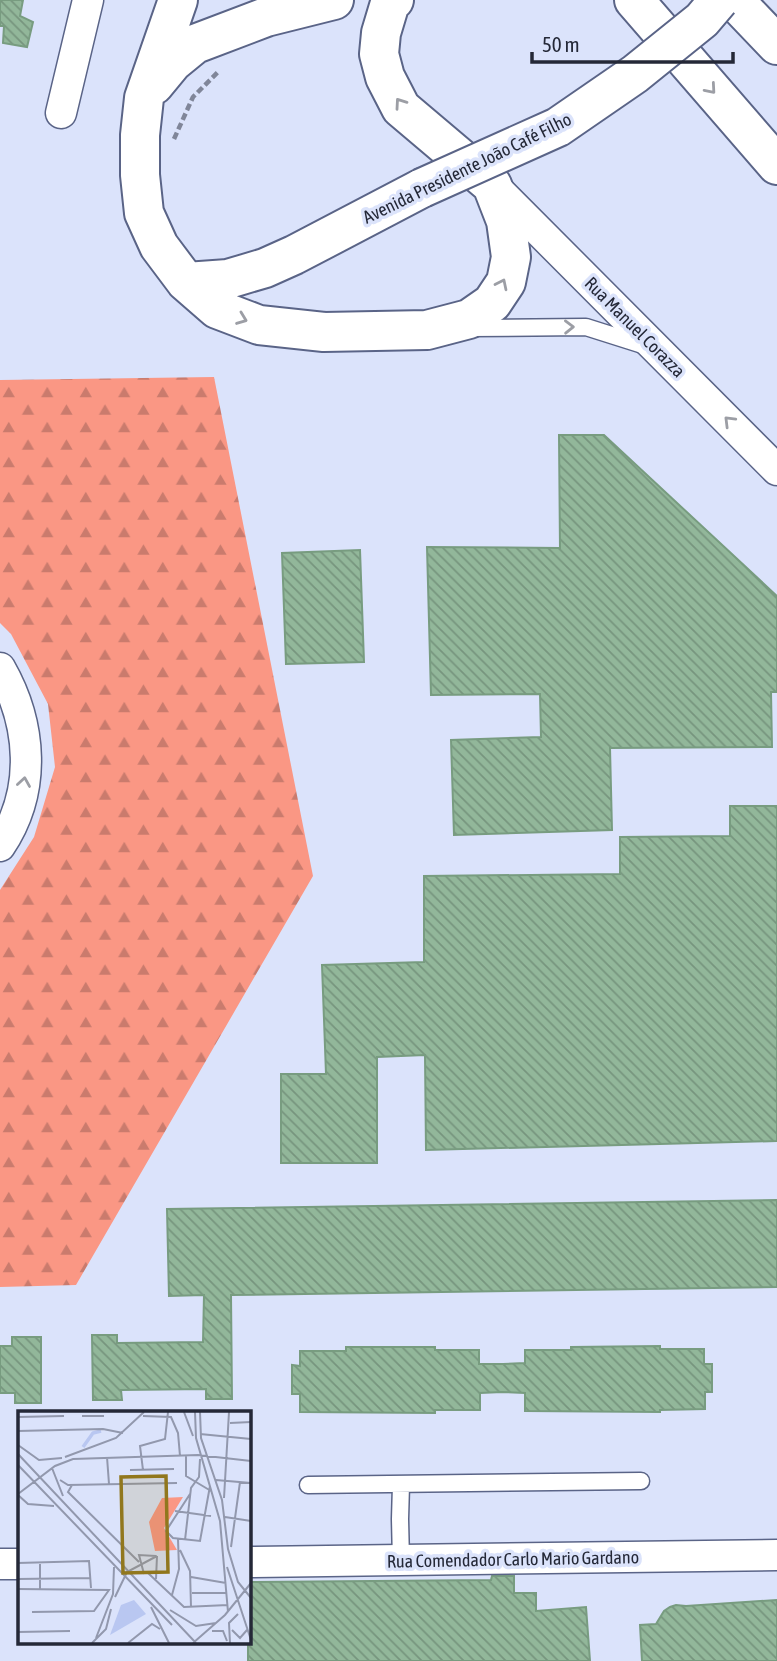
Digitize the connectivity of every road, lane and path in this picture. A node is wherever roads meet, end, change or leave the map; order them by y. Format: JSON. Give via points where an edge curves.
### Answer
{"nodes":[{"id":1,"x":88,"y":0,"type":"edge"},
{"id":2,"x":178,"y":0,"type":"edge"},
{"id":3,"x":334,"y":0,"type":"edge"},
{"id":4,"x":394,"y":0,"type":"edge"},
{"id":5,"x":719,"y":0,"type":"edge"},
{"id":6,"x":734,"y":0,"type":"edge"},
{"id":7,"x":630,"y":3,"type":"edge"},
{"id":8,"x":222,"y":33,"type":"junction"},
{"id":9,"x":777,"y":45,"type":"edge"},
{"id":10,"x":144,"y":98,"type":"junction"},
{"id":11,"x":61,"y":113,"type":"dead end"},
{"id":12,"x":173,"y":145,"type":"dead end"},
{"id":13,"x":777,"y":164,"type":"edge"},
{"id":14,"x":492,"y":185,"type":"junction"},
{"id":15,"x":186,"y":282,"type":"junction"},
{"id":16,"x":428,"y":330,"type":"junction"},
{"id":17,"x":658,"y":350,"type":"junction"},
{"id":18,"x":777,"y":470,"type":"edge"},
{"id":19,"x":0,"y":668,"type":"edge"},
{"id":20,"x":0,"y":846,"type":"edge"},
{"id":21,"x":641,"y":1481,"type":"dead end"},
{"id":22,"x":308,"y":1485,"type":"dead end"},
{"id":23,"x":401,"y":1485,"type":"junction"},
{"id":24,"x":777,"y":1555,"type":"edge"},
{"id":25,"x":401,"y":1560,"type":"junction"},
{"id":26,"x":250,"y":1562,"type":"edge"},
{"id":27,"x":0,"y":1564,"type":"edge"},
{"id":28,"x":18,"y":1564,"type":"edge"}],
"edges":[{"from":1,"to":11,"type":"street"},
{"from":2,"to":10,"type":"main road"},
{"from":3,"to":8,"type":"main road"},
{"from":14,"to":4,"type":"main road","one_way":true,"via":[[401,108],[379,54],[381,33]]},
{"from":5,"to":15,"type":"main road","name":"Avenida Presidente João Café Filho","bridge":true,"via":[[702,20],[635,74],[558,127],[422,188],[294,256],[228,279]]},
{"from":6,"to":9,"type":"main road"},
{"from":7,"to":13,"type":"main road","one_way":true},
{"from":8,"to":10,"type":"main road","via":[[195,44],[173,62]]},
{"from":8,"to":12,"type":"path","via":[[239,58],[193,97]]},
{"from":10,"to":15,"type":"main road","via":[[140,135],[144,213],[159,246]]},
{"from":16,"to":14,"type":"main road","one_way":true,"via":[[469,319],[492,303],[506,282],[511,257],[506,221]]},
{"from":14,"to":17,"type":"street","name":"Rua Manuel Corazza"},
{"from":15,"to":16,"type":"main road","one_way":true,"via":[[217,309],[259,325],[324,332]]},
{"from":16,"to":17,"type":"lane","one_way":true,"via":[[586,327]]},
{"from":18,"to":17,"type":"street","name":"Rua Manuel Corazza","one_way":true},
{"from":20,"to":19,"type":"street","one_way":true,"via":[[22,797],[27,760],[21,719]]},
{"from":21,"to":23,"type":"lane"},
{"from":22,"to":23,"type":"lane"},
{"from":23,"to":25,"type":"lane"},
{"from":24,"to":25,"type":"street","name":"Rua Comendador Carlo Mario Gardano"},
{"from":25,"to":26,"type":"street","name":"Rua Comendador Carlo Mario Gardano"},
{"from":27,"to":28,"type":"street"}]}
